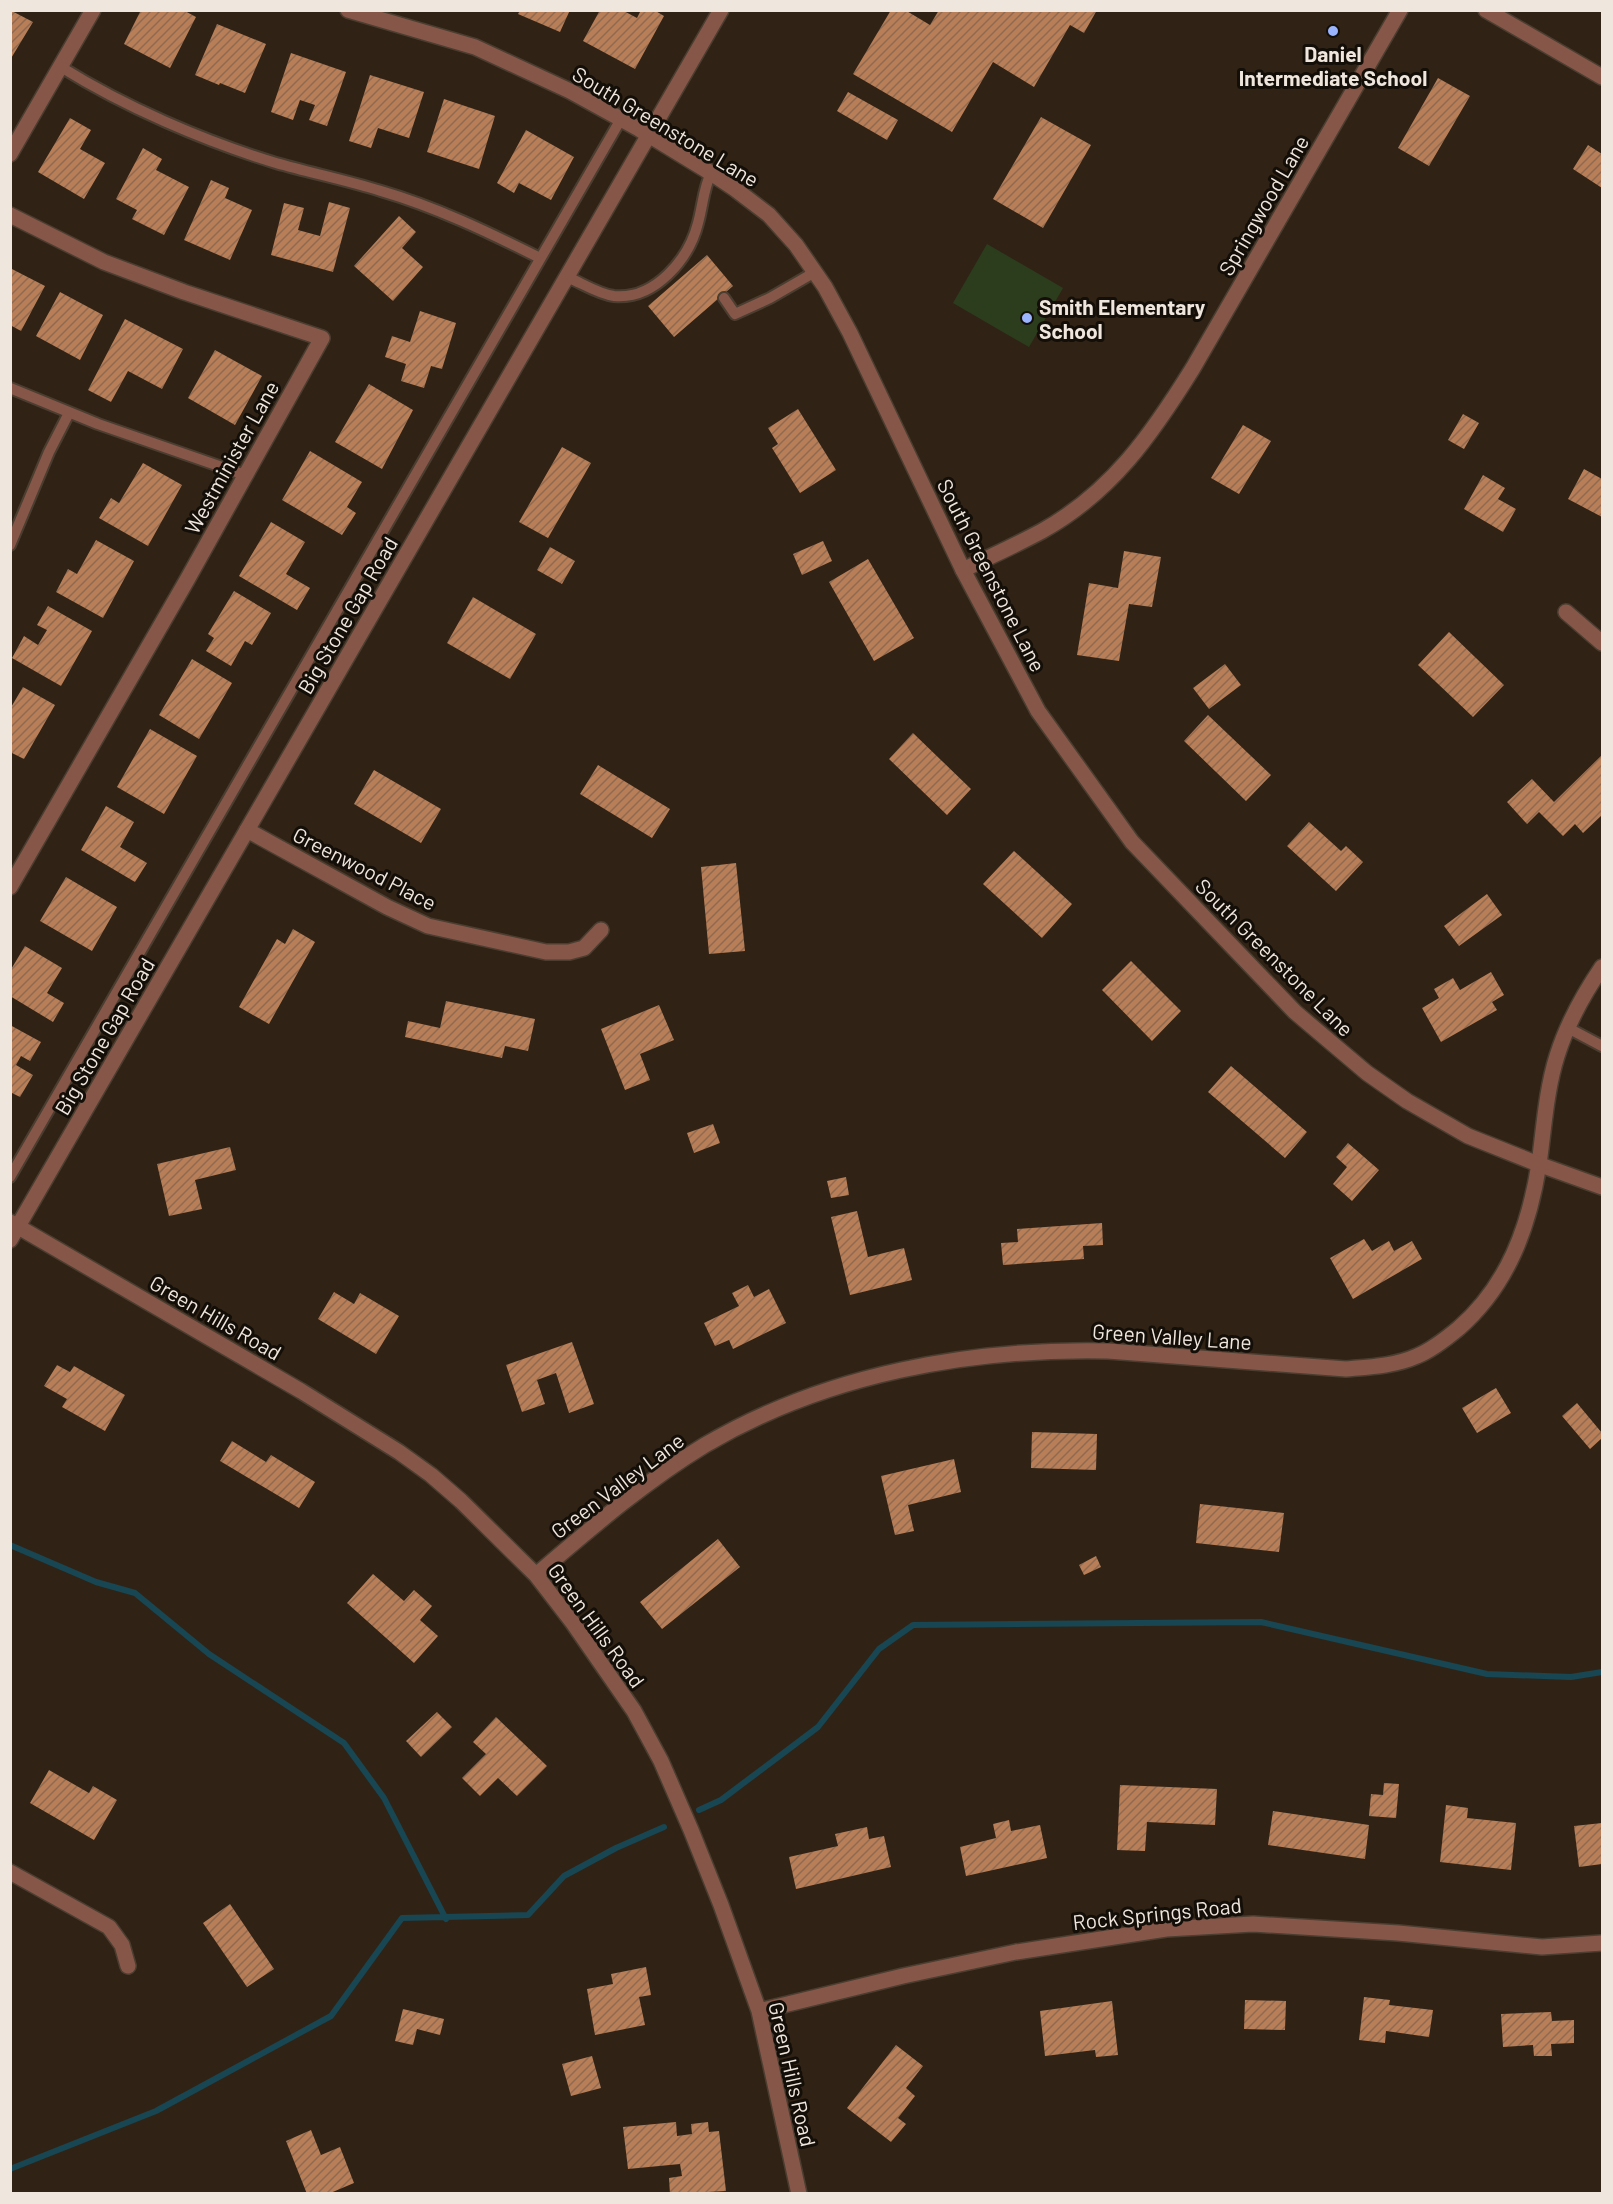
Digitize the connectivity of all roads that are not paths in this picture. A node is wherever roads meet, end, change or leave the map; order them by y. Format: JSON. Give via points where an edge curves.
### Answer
{"nodes":[{"id":1,"x":93,"y":10,"type":"edge"},
{"id":2,"x":348,"y":10,"type":"edge"},
{"id":3,"x":721,"y":10,"type":"edge"},
{"id":4,"x":1486,"y":10,"type":"edge"},
{"id":5,"x":1399,"y":11,"type":"edge"},
{"id":6,"x":61,"y":67,"type":"junction"},
{"id":7,"x":1602,"y":77,"type":"edge"},
{"id":8,"x":621,"y":119,"type":"junction"},
{"id":9,"x":649,"y":135,"type":"junction"},
{"id":10,"x":10,"y":154,"type":"edge"},
{"id":11,"x":711,"y":174,"type":"junction"},
{"id":12,"x":10,"y":215,"type":"edge"},
{"id":13,"x":540,"y":258,"type":"junction"},
{"id":14,"x":815,"y":272,"type":"junction"},
{"id":15,"x":567,"y":277,"type":"junction"},
{"id":16,"x":724,"y":298,"type":"dead end"},
{"id":17,"x":10,"y":388,"type":"edge"},
{"id":18,"x":69,"y":413,"type":"junction"},
{"id":19,"x":245,"y":475,"type":"junction"},
{"id":20,"x":10,"y":545,"type":"edge"},
{"id":21,"x":963,"y":570,"type":"junction"},
{"id":22,"x":1566,"y":612,"type":"dead end"},
{"id":23,"x":1602,"y":643,"type":"edge"},
{"id":24,"x":247,"y":830,"type":"junction"},
{"id":25,"x":10,"y":887,"type":"edge"},
{"id":26,"x":601,"y":930,"type":"dead end"},
{"id":27,"x":1602,"y":967,"type":"edge"},
{"id":28,"x":1568,"y":1028,"type":"junction"},
{"id":29,"x":1602,"y":1046,"type":"edge"},
{"id":30,"x":1538,"y":1164,"type":"junction"},
{"id":31,"x":10,"y":1177,"type":"edge"},
{"id":32,"x":1602,"y":1186,"type":"edge"},
{"id":33,"x":15,"y":1224,"type":"edge"},
{"id":34,"x":10,"y":1240,"type":"edge"},
{"id":35,"x":536,"y":1575,"type":"junction"},
{"id":36,"x":10,"y":1872,"type":"edge"},
{"id":37,"x":1602,"y":1943,"type":"edge"},
{"id":38,"x":128,"y":1966,"type":"dead end"},
{"id":39,"x":759,"y":2011,"type":"junction"},
{"id":40,"x":799,"y":2193,"type":"edge"}],
"edges":[{"from":1,"to":6,"type":"street"},
{"from":2,"to":8,"type":"street","name":"South Greenstone Lane","via":[[475,47]]},
{"from":3,"to":9,"type":"street","name":"Big Stone Gap Road"},
{"from":4,"to":7,"type":"street"},
{"from":5,"to":21,"type":"street","name":"Springwood Lane","via":[[1193,368],[1138,451],[1078,507],[1043,530]]},
{"from":6,"to":10,"type":"street"},
{"from":6,"to":13,"type":"lane","via":[[210,140],[425,206]]},
{"from":8,"to":9,"type":"street","name":"South Greenstone Lane"},
{"from":8,"to":13,"type":"lane"},
{"from":9,"to":11,"type":"street","name":"South Greenstone Lane"},
{"from":9,"to":15,"type":"street","name":"Big Stone Gap Road"},
{"from":11,"to":14,"type":"street","name":"South Greenstone Lane","via":[[769,216]]},
{"from":11,"to":15,"type":"lane","via":[[688,250],[647,291],[613,296]]},
{"from":12,"to":19,"type":"street","name":"Westminister Lane","via":[[104,262],[321,338]]},
{"from":13,"to":31,"type":"lane"},
{"from":14,"to":16,"type":"lane","via":[[735,314]]},
{"from":14,"to":21,"type":"street","name":"South Greenstone Lane","via":[[850,333]]},
{"from":15,"to":24,"type":"street","name":"Big Stone Gap Road"},
{"from":17,"to":18,"type":"lane"},
{"from":18,"to":19,"type":"lane"},
{"from":18,"to":20,"type":"lane"},
{"from":19,"to":25,"type":"street","name":"Westminister Lane"},
{"from":21,"to":30,"type":"street","name":"South Greenstone Lane","via":[[1038,711],[1132,842],[1295,1012],[1407,1101],[1468,1136]]},
{"from":22,"to":23,"type":"street"},
{"from":24,"to":26,"type":"street","name":"Greenwood Place","via":[[428,926],[546,952],[584,948]]},
{"from":24,"to":33,"type":"street","name":"Big Stone Gap Road"},
{"from":27,"to":28,"type":"street","name":"Green Valley Lane"},
{"from":28,"to":29,"type":"lane"},
{"from":28,"to":30,"type":"street","name":"Green Valley Lane","via":[[1549,1088]]},
{"from":30,"to":32,"type":"street","name":"South Greenstone Lane"},
{"from":30,"to":35,"type":"street","name":"Green Valley Lane","via":[[1526,1224],[1513,1259],[1496,1287],[1473,1316],[1418,1356],[1346,1369],[1070,1350],[984,1355],[913,1367],[808,1398],[706,1445],[613,1509]]},
{"from":33,"to":34,"type":"street","name":"Big Stone Gap Road"},
{"from":33,"to":35,"type":"street","name":"Green Hills Road","via":[[399,1452],[461,1501]]},
{"from":35,"to":39,"type":"street","name":"Green Hills Road","via":[[603,1664],[661,1761],[721,1905]]},
{"from":36,"to":38,"type":"street","via":[[109,1928],[122,1945]]},
{"from":37,"to":39,"type":"street","name":"Rock Springs Road","via":[[1542,1947],[1253,1924],[1166,1929],[1016,1952]]},
{"from":39,"to":40,"type":"street","name":"Green Hills Road"}]}
